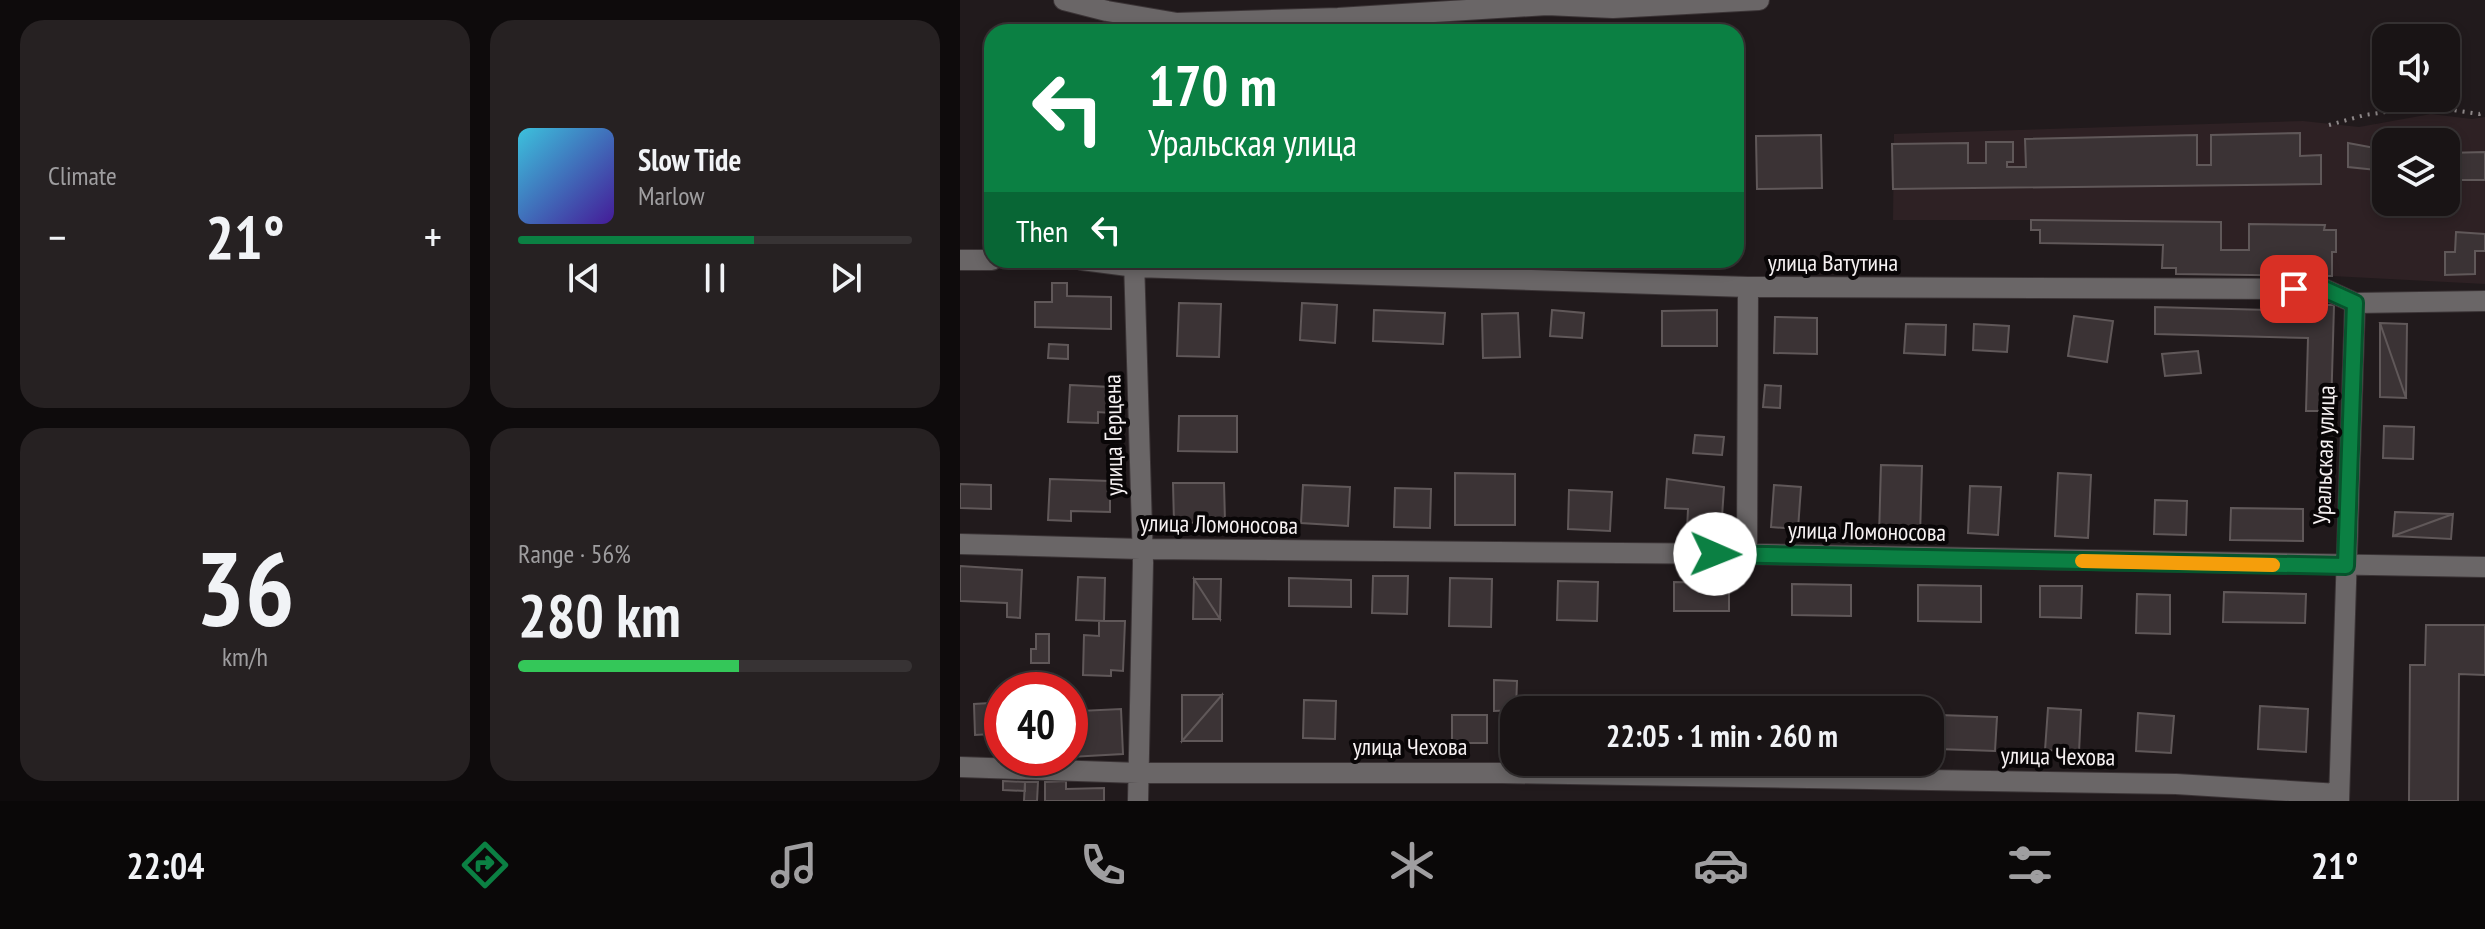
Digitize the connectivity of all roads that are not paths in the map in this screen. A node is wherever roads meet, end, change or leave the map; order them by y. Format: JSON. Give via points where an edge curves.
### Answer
{"nodes":[{"id":1,"x":1064,"y":0,"type":"edge"},
{"id":2,"x":1759,"y":0,"type":"edge"},
{"id":3,"x":1108,"y":14,"type":"edge"},
{"id":4,"x":960,"y":260,"type":"edge"},
{"id":5,"x":984,"y":260,"type":"edge"},
{"id":6,"x":1135,"y":268,"type":"edge"},
{"id":7,"x":1263,"y":268,"type":"edge"},
{"id":8,"x":1748,"y":287,"type":"junction"},
{"id":9,"x":2485,"y":301,"type":"edge"},
{"id":10,"x":2355,"y":303,"type":"junction"},
{"id":11,"x":960,"y":544,"type":"edge"},
{"id":12,"x":1141,"y":549,"type":"junction"},
{"id":13,"x":1747,"y":554,"type":"junction"},
{"id":14,"x":2346,"y":566,"type":"junction"},
{"id":15,"x":2485,"y":567,"type":"edge"},
{"id":16,"x":960,"y":767,"type":"edge"},
{"id":17,"x":1139,"y":773,"type":"junction"},
{"id":18,"x":2339,"y":798,"type":"edge"},
{"id":19,"x":1138,"y":801,"type":"edge"}],
"edges":[{"from":1,"to":3,"type":"street"},
{"from":2,"to":3,"type":"street","via":[[1177,23]]},
{"from":4,"to":5,"type":"street"},
{"from":6,"to":12,"type":"street","name":"улица Герцена"},
{"from":7,"to":8,"type":"street","name":"улица Ватутина"},
{"from":8,"to":10,"type":"street","name":"улица Ватутина","via":[[2324,289]]},
{"from":8,"to":13,"type":"street"},
{"from":9,"to":10,"type":"street","name":"улица Ватутина"},
{"from":10,"to":14,"type":"street","name":"Уральская улица"},
{"from":11,"to":12,"type":"street","name":"улица Ломоносова"},
{"from":12,"to":13,"type":"street","name":"улица Ломоносова"},
{"from":12,"to":17,"type":"street","name":"улица Герцена"},
{"from":13,"to":14,"type":"street","name":"улица Ломоносова"},
{"from":14,"to":15,"type":"street","name":"улица Ломоносова"},
{"from":14,"to":18,"type":"street","name":"Уральская улица"},
{"from":16,"to":17,"type":"street","name":"улица Чехова"},
{"from":17,"to":18,"type":"street","name":"улица Чехова","via":[[1485,772],[2145,783]]},
{"from":17,"to":19,"type":"street","name":"улица Герцена"}]}
